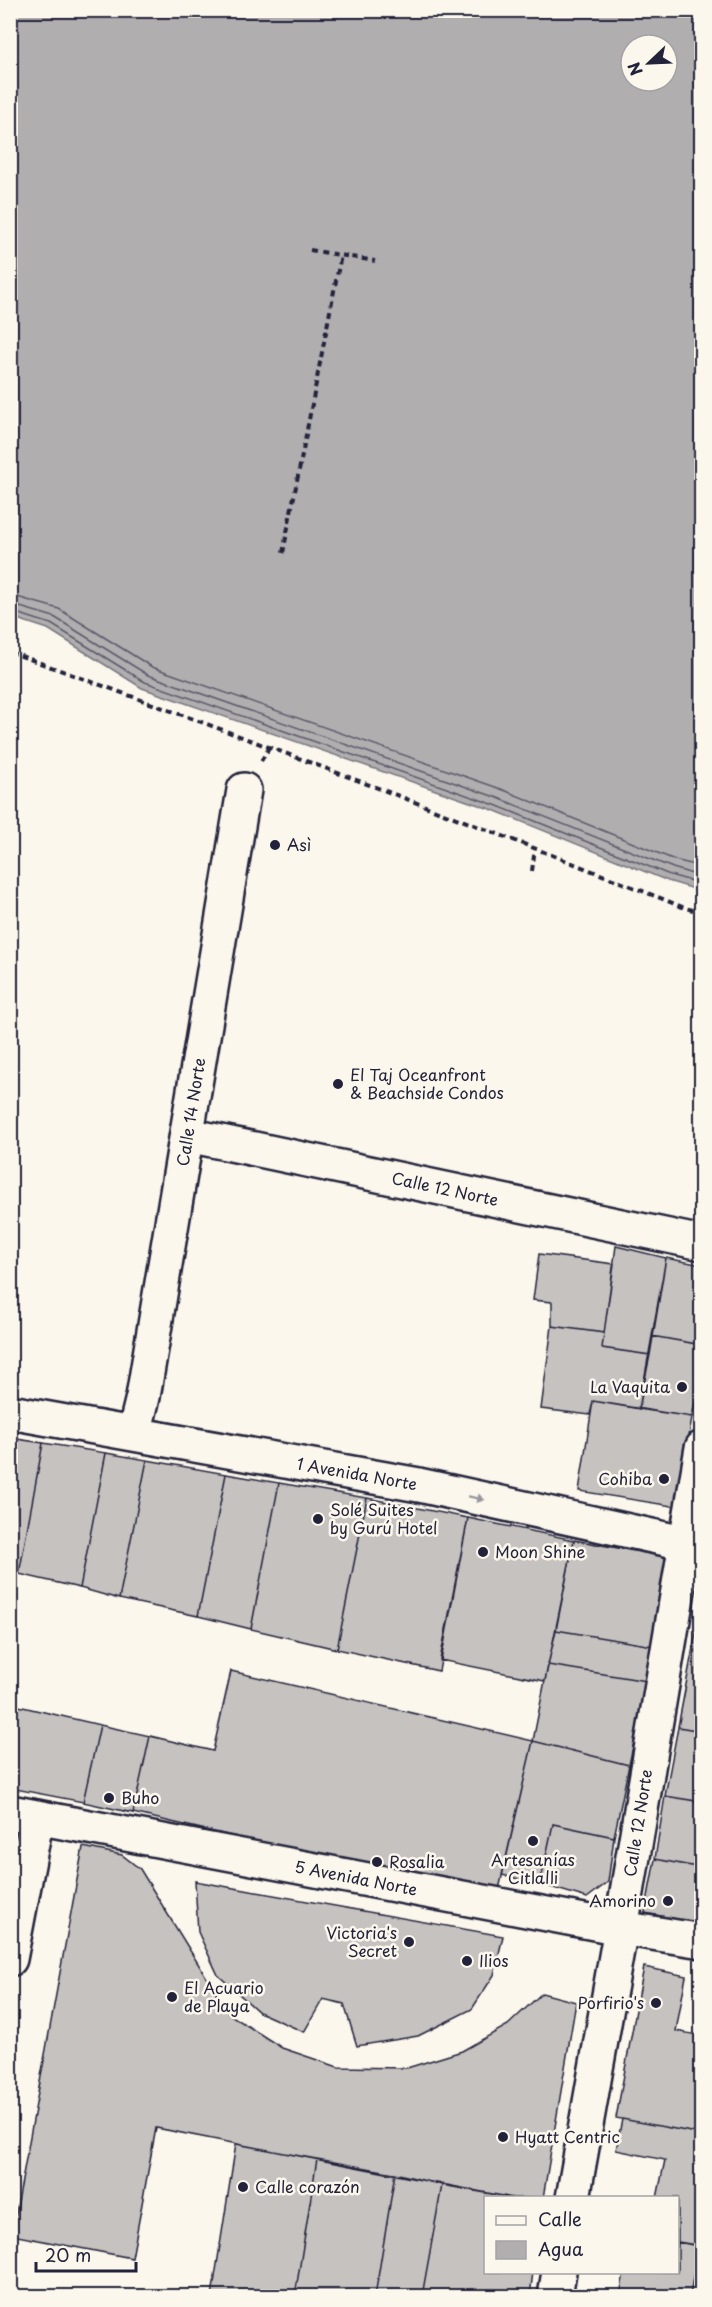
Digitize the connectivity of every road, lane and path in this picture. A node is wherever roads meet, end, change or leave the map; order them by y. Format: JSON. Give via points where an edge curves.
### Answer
{"nodes":[{"id":1,"x":310,"y":250,"type":"dead end"},
{"id":2,"x":341,"y":255,"type":"junction"},
{"id":3,"x":375,"y":261,"type":"dead end"},
{"id":4,"x":283,"y":553,"type":"dead end"},
{"id":5,"x":10,"y":652,"type":"edge"},
{"id":6,"x":244,"y":790,"type":"dead end"},
{"id":7,"x":535,"y":848,"type":"junction"},
{"id":8,"x":532,"y":871,"type":"dead end"},
{"id":9,"x":702,"y":912,"type":"edge"},
{"id":10,"x":188,"y":1135,"type":"junction"},
{"id":11,"x":702,"y":1243,"type":"edge"},
{"id":12,"x":10,"y":1412,"type":"edge"},
{"id":13,"x":134,"y":1434,"type":"junction"},
{"id":14,"x":702,"y":1448,"type":"edge"},
{"id":15,"x":693,"y":1545,"type":"edge"},
{"id":16,"x":24,"y":1815,"type":"edge"},
{"id":17,"x":621,"y":1928,"type":"junction"},
{"id":18,"x":702,"y":1941,"type":"edge"},
{"id":19,"x":10,"y":1959,"type":"edge"},
{"id":20,"x":573,"y":2196,"type":"edge"},
{"id":21,"x":559,"y":2274,"type":"edge"},
{"id":22,"x":555,"y":2296,"type":"edge"}],
"edges":[{"from":1,"to":2,"type":"path"},
{"from":2,"to":3,"type":"path"},
{"from":2,"to":4,"type":"path"},
{"from":5,"to":7,"type":"path"},
{"from":6,"to":10,"type":"street","name":"Calle 14 Norte"},
{"from":7,"to":8,"type":"path"},
{"from":7,"to":9,"type":"path"},
{"from":10,"to":11,"type":"street","name":"Calle 12 Norte"},
{"from":10,"to":13,"type":"street","name":"Calle 14 Norte"},
{"from":12,"to":13,"type":"street","name":"1 Avenida Norte"},
{"from":13,"to":15,"type":"street","name":"1 Avenida Norte","one_way":true,"via":[[419,1485]]},
{"from":14,"to":15,"type":"street","name":"Calle 12 Norte"},
{"from":15,"to":17,"type":"street","name":"Calle 12 Norte"},
{"from":16,"to":17,"type":"street","name":"5 Avenida Norte"},
{"from":16,"to":19,"type":"street"},
{"from":17,"to":18,"type":"street","name":"5 Avenida Norte"},
{"from":17,"to":20,"type":"street","name":"Calle 12 Norte"},
{"from":21,"to":22,"type":"street"}]}
